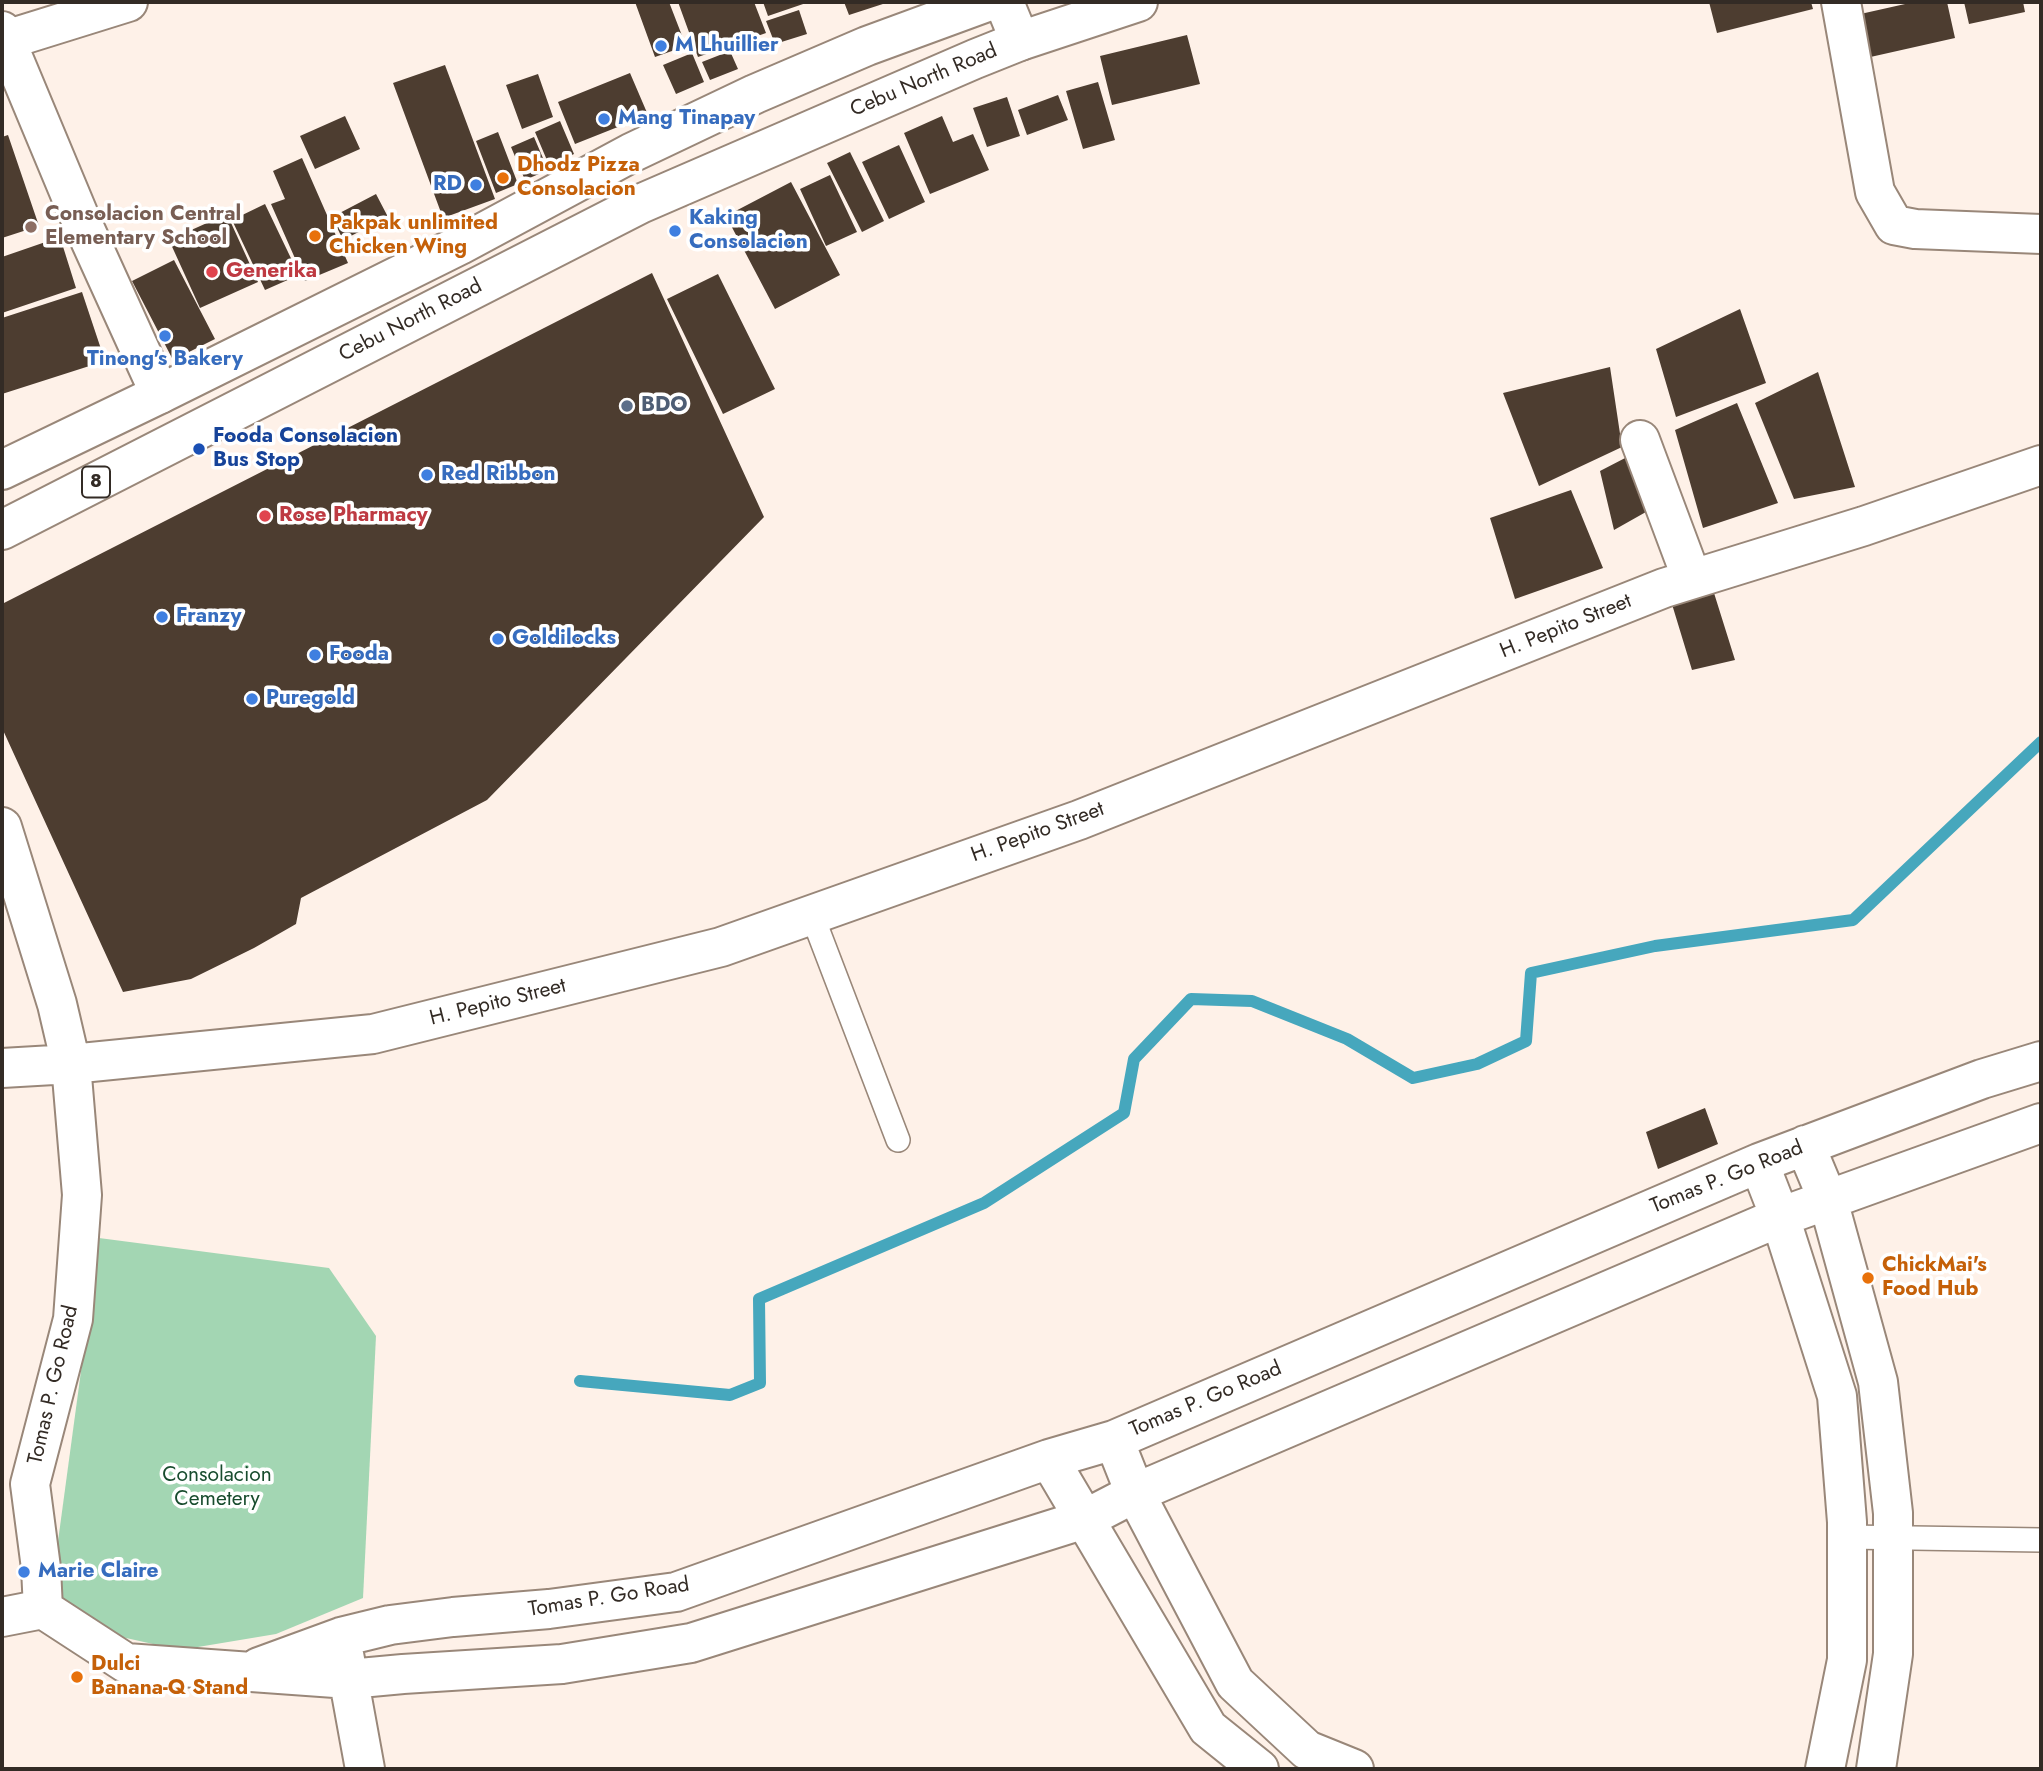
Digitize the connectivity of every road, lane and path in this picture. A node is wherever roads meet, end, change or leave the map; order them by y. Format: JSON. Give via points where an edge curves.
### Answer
{"nodes":[{"id":1,"x":128,"y":2,"type":"edge"},
{"id":2,"x":987,"y":2,"type":"edge"},
{"id":3,"x":1004,"y":2,"type":"edge"},
{"id":4,"x":1138,"y":2,"type":"edge"},
{"id":5,"x":1841,"y":2,"type":"edge"},
{"id":6,"x":4,"y":36,"type":"edge"},
{"id":7,"x":1020,"y":41,"type":"junction"},
{"id":8,"x":2041,"y":234,"type":"edge"},
{"id":9,"x":160,"y":394,"type":"junction"},
{"id":10,"x":1640,"y":440,"type":"dead end"},
{"id":11,"x":2041,"y":465,"type":"edge"},
{"id":12,"x":2,"y":470,"type":"edge"},
{"id":13,"x":2,"y":530,"type":"edge"},
{"id":14,"x":1692,"y":579,"type":"junction"},
{"id":15,"x":2,"y":827,"type":"edge"},
{"id":16,"x":812,"y":915,"type":"junction"},
{"id":17,"x":2041,"y":1061,"type":"edge"},
{"id":18,"x":71,"y":1064,"type":"junction"},
{"id":19,"x":2,"y":1068,"type":"edge"},
{"id":20,"x":2041,"y":1123,"type":"edge"},
{"id":21,"x":898,"y":1140,"type":"dead end"},
{"id":22,"x":1805,"y":1145,"type":"junction"},
{"id":23,"x":1759,"y":1163,"type":"junction"},
{"id":24,"x":1828,"y":1200,"type":"junction"},
{"id":25,"x":1780,"y":1217,"type":"junction"},
{"id":26,"x":1114,"y":1440,"type":"junction"},
{"id":27,"x":1049,"y":1459,"type":"junction"},
{"id":28,"x":1135,"y":1493,"type":"junction"},
{"id":29,"x":1085,"y":1519,"type":"junction"},
{"id":30,"x":1847,"y":1537,"type":"junction"},
{"id":31,"x":1893,"y":1537,"type":"junction"},
{"id":32,"x":2041,"y":1540,"type":"edge"},
{"id":33,"x":43,"y":1609,"type":"junction"},
{"id":34,"x":2,"y":1617,"type":"edge"},
{"id":35,"x":341,"y":1637,"type":"junction"},
{"id":36,"x":244,"y":1673,"type":"junction"},
{"id":37,"x":349,"y":1679,"type":"junction"},
{"id":38,"x":365,"y":1769,"type":"edge"},
{"id":39,"x":1259,"y":1769,"type":"edge"},
{"id":40,"x":1354,"y":1769,"type":"edge"},
{"id":41,"x":1825,"y":1769,"type":"edge"},
{"id":42,"x":1876,"y":1769,"type":"edge"}],
"edges":[{"from":1,"to":6,"type":"street"},
{"from":2,"to":9,"type":"street","via":[[867,46],[643,147],[460,245]]},
{"from":3,"to":7,"type":"street"},
{"from":4,"to":7,"type":"street","name":"Cebu North Road","number":"8"},
{"from":5,"to":8,"type":"street","via":[[1875,192],[1894,225]]},
{"from":6,"to":9,"type":"street"},
{"from":7,"to":13,"type":"street","name":"Cebu North Road","number":"8","via":[[640,204]]},
{"from":9,"to":12,"type":"street"},
{"from":10,"to":14,"type":"street"},
{"from":11,"to":14,"type":"street","name":"H. Pepito Street"},
{"from":14,"to":16,"type":"street","name":"H. Pepito Street","via":[[1079,820]]},
{"from":15,"to":18,"type":"street","name":"Tomas P. Go Road"},
{"from":16,"to":18,"type":"street","name":"H. Pepito Street","via":[[721,947],[373,1034]]},
{"from":16,"to":21,"type":"lane"},
{"from":17,"to":22,"type":"street","name":"Tomas P. Go Road"},
{"from":18,"to":19,"type":"street","name":"H. Pepito Street"},
{"from":18,"to":33,"type":"street","name":"Tomas P. Go Road","via":[[82,1195],[73,1319],[30,1484]]},
{"from":20,"to":24,"type":"street","name":"Tomas P. Go Road"},
{"from":22,"to":23,"type":"street","name":"Tomas P. Go Road"},
{"from":22,"to":24,"type":"street"},
{"from":23,"to":25,"type":"street"},
{"from":23,"to":26,"type":"street","name":"Tomas P. Go Road"},
{"from":24,"to":25,"type":"street","name":"Tomas P. Go Road"},
{"from":24,"to":31,"type":"street","via":[[1878,1382]]},
{"from":25,"to":28,"type":"street","name":"Tomas P. Go Road"},
{"from":25,"to":30,"type":"street","via":[[1838,1396]]},
{"from":26,"to":27,"type":"street","name":"Tomas P. Go Road"},
{"from":26,"to":28,"type":"street"},
{"from":27,"to":29,"type":"street"},
{"from":27,"to":35,"type":"street","name":"Tomas P. Go Road","via":[[677,1592],[390,1625]]},
{"from":28,"to":29,"type":"street","name":"Tomas P. Go Road"},
{"from":28,"to":40,"type":"street","via":[[1235,1683],[1307,1750]]},
{"from":29,"to":37,"type":"street","name":"Tomas P. Go Road","via":[[691,1643],[562,1664]]},
{"from":29,"to":39,"type":"street","via":[[1208,1728]]},
{"from":30,"to":31,"type":"lane"},
{"from":30,"to":41,"type":"street","via":[[1847,1660]]},
{"from":31,"to":32,"type":"lane"},
{"from":31,"to":42,"type":"street","via":[[1893,1654]]},
{"from":33,"to":34,"type":"street"},
{"from":33,"to":36,"type":"street","name":"Tomas P. Go Road","via":[[126,1663]]},
{"from":35,"to":36,"type":"street","name":"Tomas P. Go Road"},
{"from":35,"to":37,"type":"street"},
{"from":36,"to":37,"type":"street","name":"Tomas P. Go Road"},
{"from":37,"to":38,"type":"street"}]}
